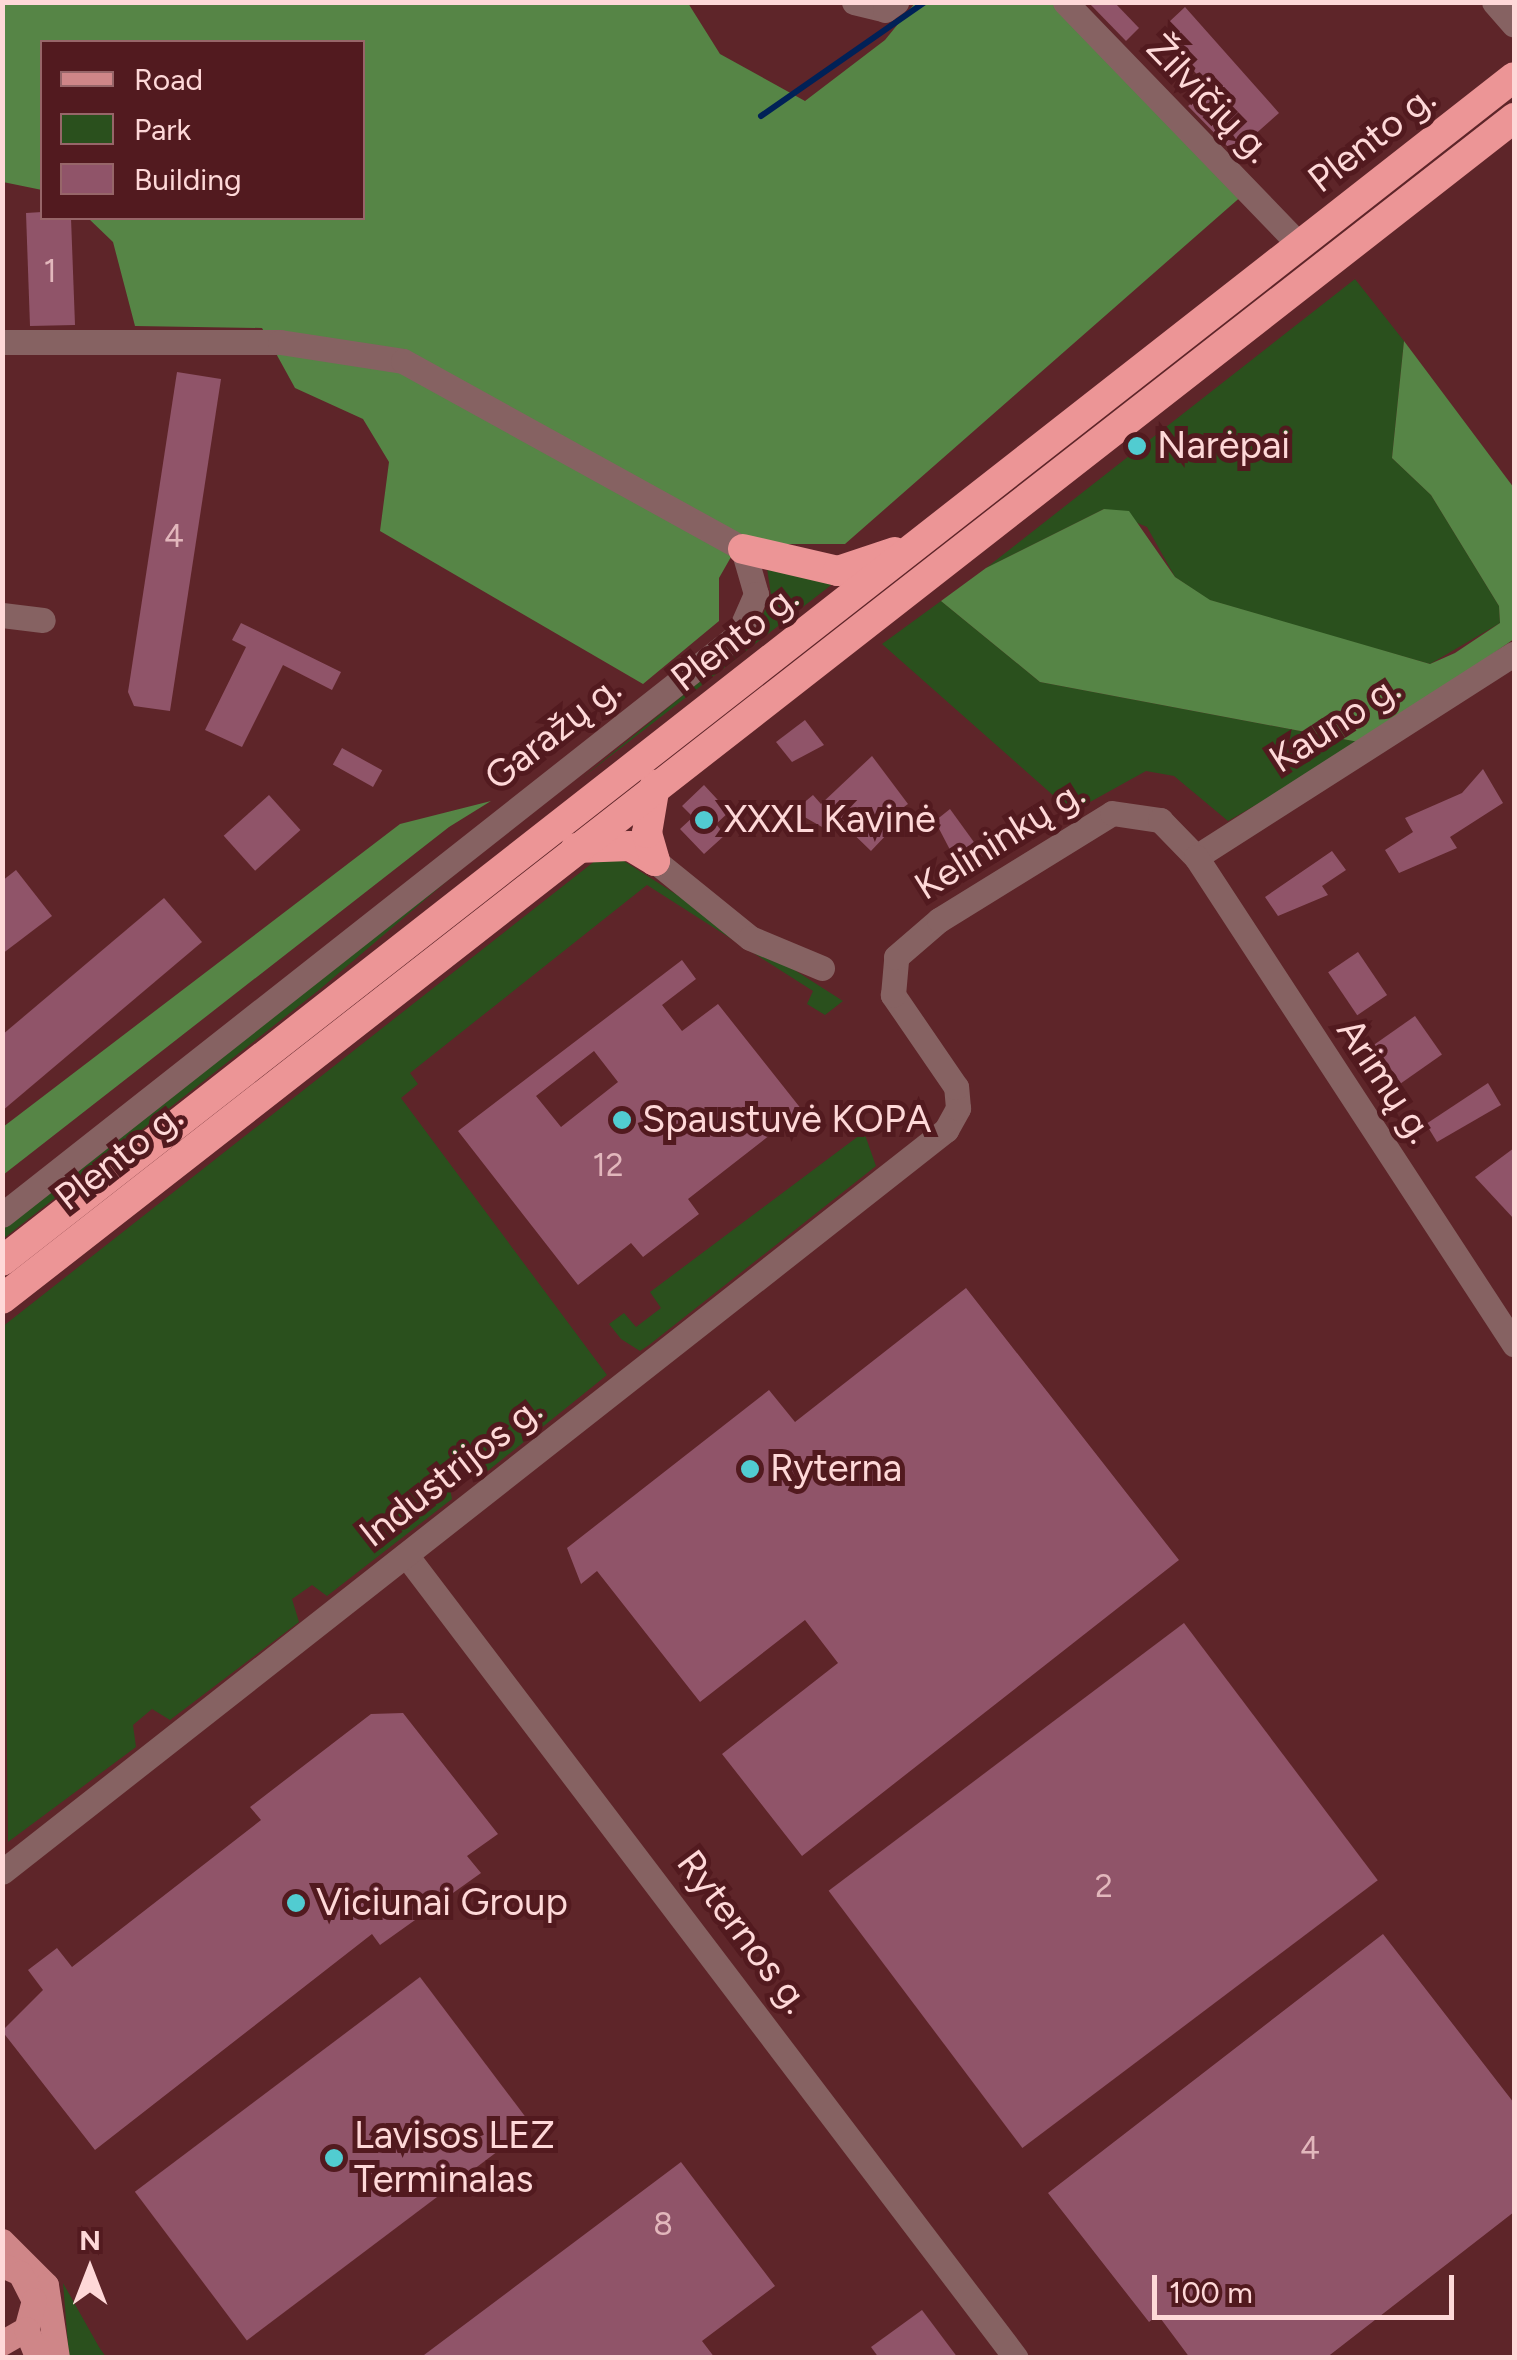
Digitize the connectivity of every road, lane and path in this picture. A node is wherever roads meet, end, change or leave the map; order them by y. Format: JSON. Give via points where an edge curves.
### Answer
{"nodes":[{"id":1,"x":854,"y":2,"type":"edge"},
{"id":2,"x":896,"y":2,"type":"edge"},
{"id":3,"x":1065,"y":2,"type":"edge"},
{"id":4,"x":1494,"y":2,"type":"edge"},
{"id":5,"x":1514,"y":25,"type":"edge"},
{"id":6,"x":1514,"y":77,"type":"edge"},
{"id":7,"x":1514,"y":118,"type":"edge"},
{"id":8,"x":1301,"y":246,"type":"junction"},
{"id":9,"x":2,"y":342,"type":"edge"},
{"id":10,"x":930,"y":538,"type":"junction"},
{"id":11,"x":743,"y":549,"type":"junction"},
{"id":12,"x":2,"y":614,"type":"edge"},
{"id":13,"x":43,"y":620,"type":"dead end"},
{"id":14,"x":1514,"y":654,"type":"edge"},
{"id":15,"x":655,"y":785,"type":"junction"},
{"id":16,"x":576,"y":848,"type":"junction"},
{"id":17,"x":1196,"y":857,"type":"junction"},
{"id":18,"x":655,"y":861,"type":"junction"},
{"id":19,"x":822,"y":968,"type":"dead end"},
{"id":20,"x":946,"y":1130,"type":"joint"},
{"id":21,"x":2,"y":1216,"type":"edge"},
{"id":22,"x":2,"y":1261,"type":"edge"},
{"id":23,"x":2,"y":1300,"type":"edge"},
{"id":24,"x":1514,"y":1344,"type":"edge"},
{"id":25,"x":406,"y":1555,"type":"junction"},
{"id":26,"x":2,"y":1872,"type":"edge"},
{"id":27,"x":6,"y":2259,"type":"edge"},
{"id":28,"x":26,"y":2328,"type":"junction"},
{"id":29,"x":2,"y":2346,"type":"edge"},
{"id":30,"x":9,"y":2358,"type":"edge"},
{"id":31,"x":38,"y":2358,"type":"edge"},
{"id":32,"x":57,"y":2358,"type":"edge"},
{"id":33,"x":1016,"y":2358,"type":"edge"}],
"edges":[{"from":1,"to":2,"type":"street","via":[[886,10]]},
{"from":3,"to":8,"type":"street","name":"Žilvičių g."},
{"from":4,"to":5,"type":"street"},
{"from":6,"to":8,"type":"highway","name":"Plento g."},
{"from":7,"to":15,"type":"highway","name":"Plento g."},
{"from":8,"to":10,"type":"highway","name":"Plento g."},
{"from":9,"to":11,"type":"street","via":[[280,342],[403,361]]},
{"from":10,"to":11,"type":"highway","via":[[838,571]]},
{"from":10,"to":22,"type":"highway","name":"Plento g."},
{"from":11,"to":21,"type":"street","name":"Garažų g.","via":[[756,594],[738,635]]},
{"from":12,"to":13,"type":"street"},
{"from":14,"to":17,"type":"street","name":"Kauno g."},
{"from":15,"to":16,"type":"highway","name":"Plento g."},
{"from":15,"to":18,"type":"highway","via":[[647,832]]},
{"from":16,"to":18,"type":"highway","via":[[630,846]]},
{"from":16,"to":23,"type":"highway","name":"Plento g."},
{"from":17,"to":20,"type":"street","name":"Kelininkų g.","via":[[1160,820],[1112,813],[938,920],[896,957],[893,995],[956,1087],[958,1108]]},
{"from":17,"to":24,"type":"street","name":"Arimų g."},
{"from":18,"to":19,"type":"street","via":[[750,938]]},
{"from":20,"to":25,"type":"street","name":"Industrijos g."},
{"from":25,"to":26,"type":"street","name":"Industrijos g."},
{"from":25,"to":33,"type":"street","name":"Ryternos g."},
{"from":27,"to":28,"type":"main road","via":[[34,2300]]},
{"from":27,"to":32,"type":"main road","via":[[46,2284]]},
{"from":28,"to":29,"type":"main road"},
{"from":28,"to":31,"type":"main road"},
{"from":29,"to":30,"type":"main road"}]}
